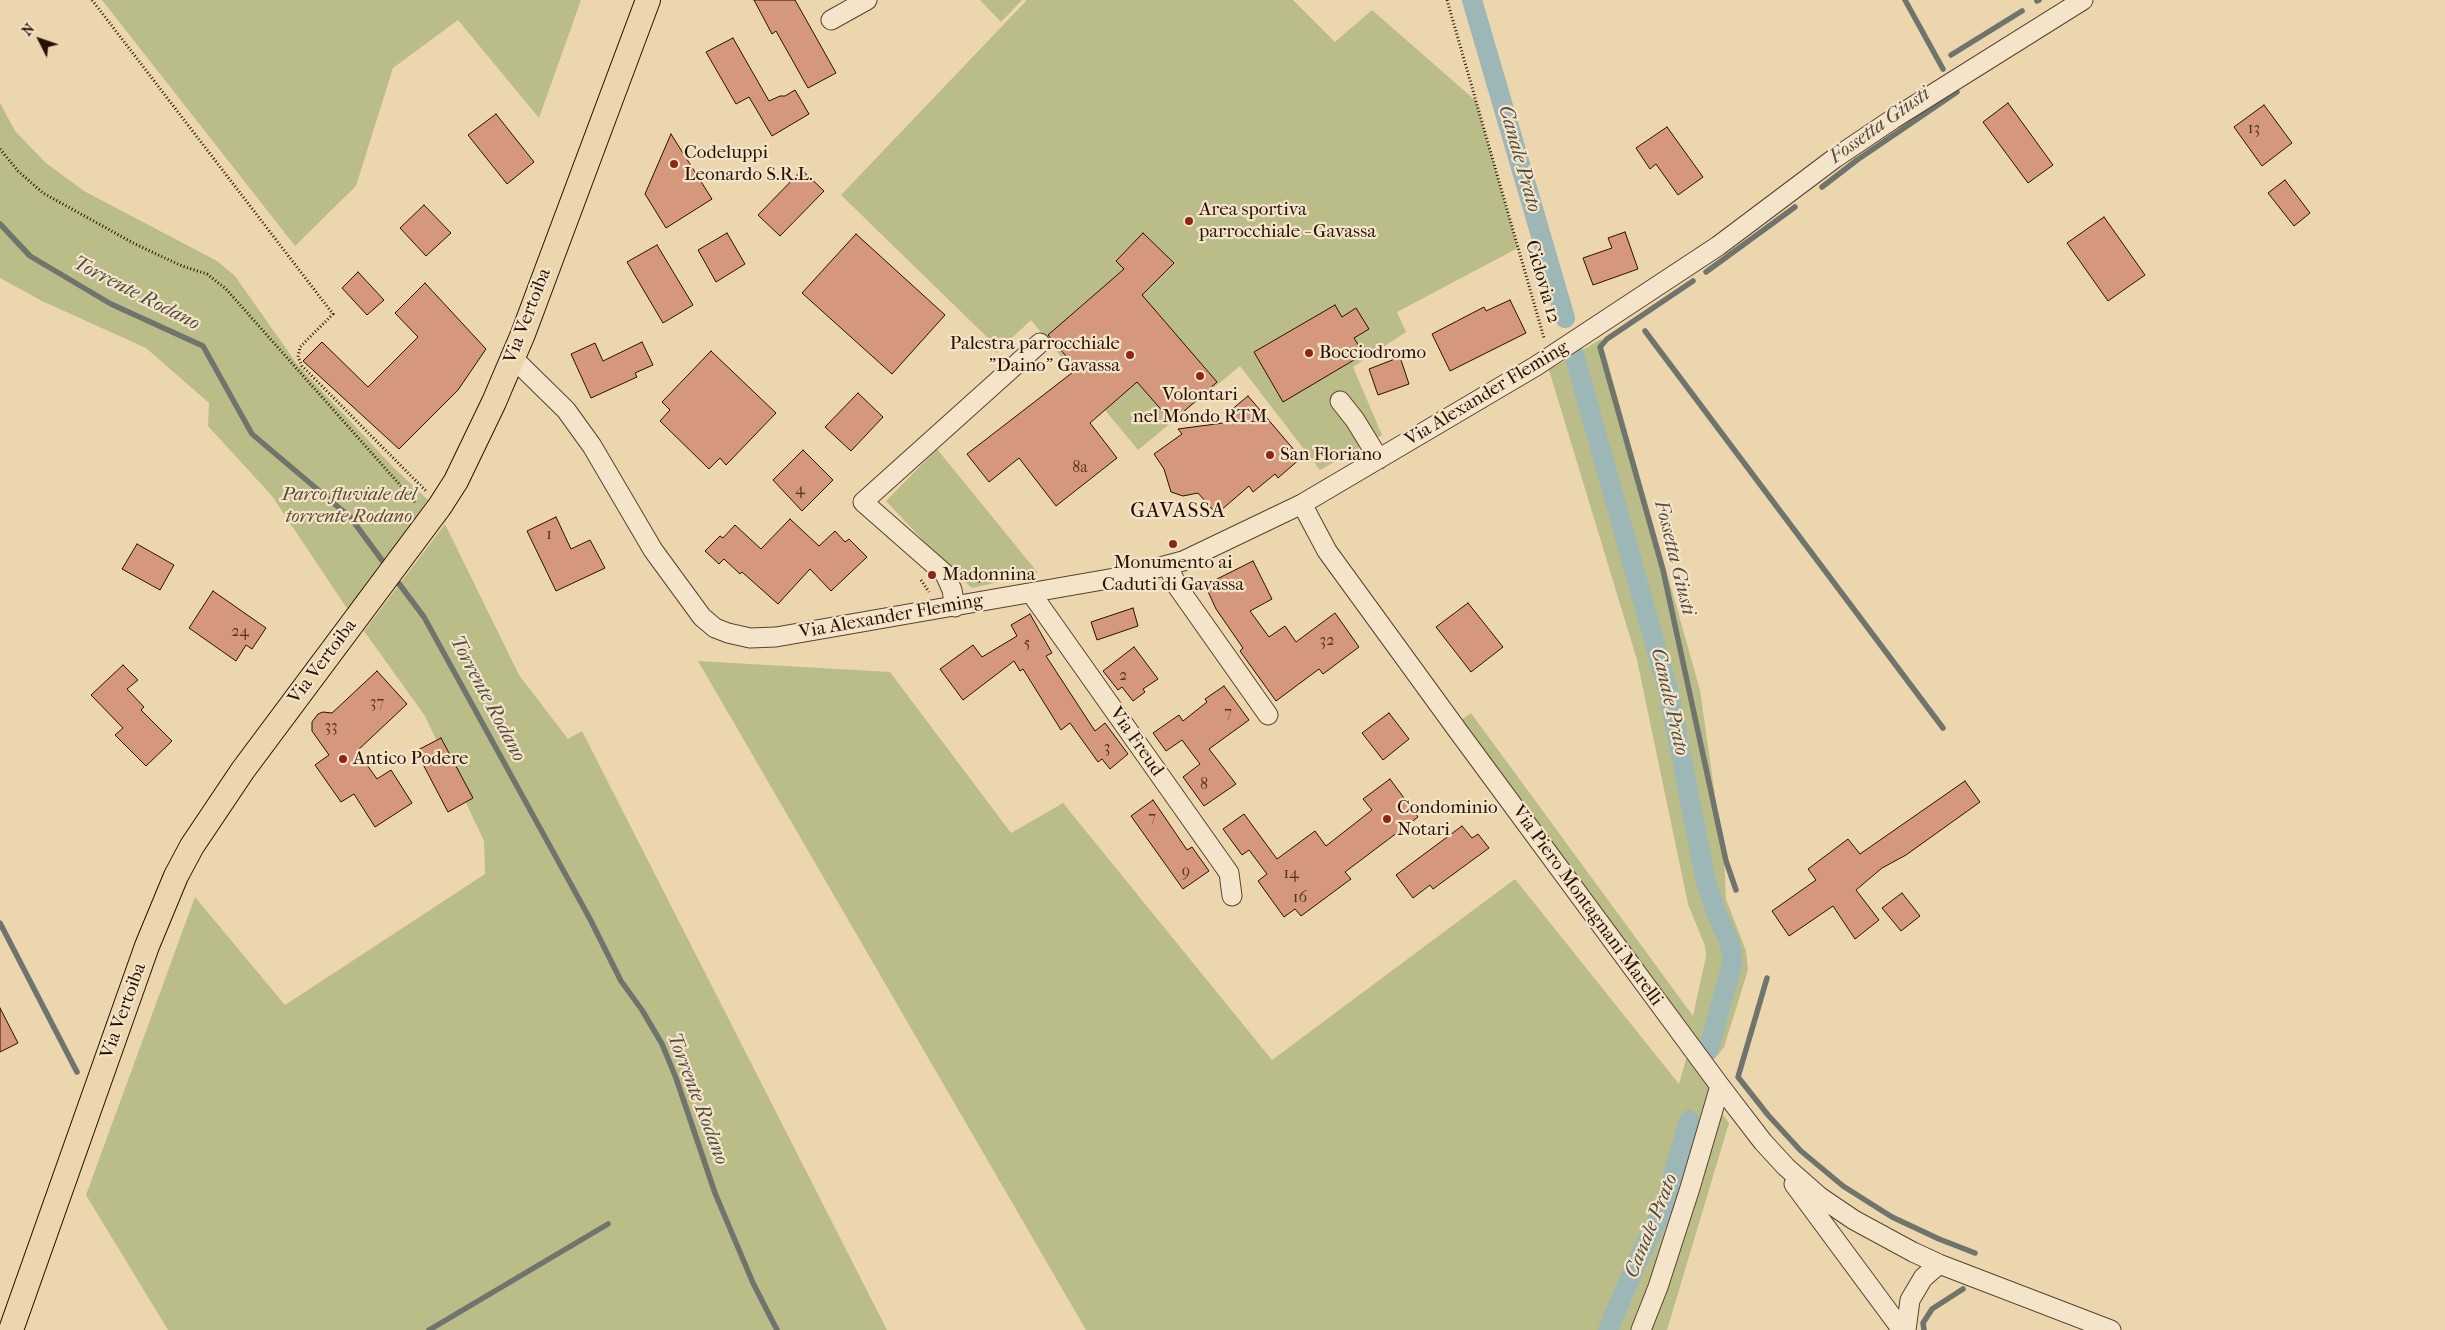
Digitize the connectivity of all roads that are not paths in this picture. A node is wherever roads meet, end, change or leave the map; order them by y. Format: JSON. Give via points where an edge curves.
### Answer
{"nodes":[{"id":1,"x":648,"y":0,"type":"edge"},
{"id":2,"x":867,"y":0,"type":"edge"},
{"id":3,"x":2083,"y":0,"type":"edge"},
{"id":4,"x":831,"y":20,"type":"dead end"},
{"id":5,"x":1040,"y":343,"type":"dead end"},
{"id":6,"x":513,"y":358,"type":"junction"},
{"id":7,"x":1340,"y":401,"type":"dead end"},
{"id":8,"x":1379,"y":459,"type":"junction"},
{"id":9,"x":1302,"y":504,"type":"junction"},
{"id":10,"x":1168,"y":566,"type":"junction"},
{"id":11,"x":1031,"y":592,"type":"junction"},
{"id":12,"x":955,"y":606,"type":"junction"},
{"id":13,"x":1268,"y":715,"type":"dead end"},
{"id":14,"x":1232,"y":896,"type":"dead end"},
{"id":15,"x":1720,"y":1086,"type":"junction"},
{"id":16,"x":1763,"y":1142,"type":"junction"},
{"id":17,"x":1939,"y":1264,"type":"junction"},
{"id":18,"x":11,"y":1330,"type":"edge"},
{"id":19,"x":1641,"y":1330,"type":"edge"},
{"id":20,"x":1902,"y":1330,"type":"edge"},
{"id":21,"x":1906,"y":1330,"type":"edge"},
{"id":22,"x":2111,"y":1330,"type":"edge"}],
"edges":[{"from":1,"to":6,"type":"main road","name":"Via Vertoiba"},
{"from":2,"to":4,"type":"street"},
{"from":3,"to":8,"type":"street","name":"Via Alexander Fleming","via":[[1835,158],[1718,246],[1634,303],[1536,366]]},
{"from":5,"to":12,"type":"street","via":[[863,502],[945,574]]},
{"from":6,"to":12,"type":"street","name":"Via Alexander Fleming","via":[[566,410],[592,446],[678,586],[715,628],[750,638],[776,637]]},
{"from":6,"to":18,"type":"main road","name":"Via Vertoiba","via":[[456,481],[431,503],[342,637],[217,807],[176,876],[147,946]]},
{"from":7,"to":8,"type":"street"},
{"from":8,"to":9,"type":"street","name":"Via Alexander Fleming"},
{"from":9,"to":10,"type":"street","name":"Via Alexander Fleming"},
{"from":9,"to":15,"type":"street","name":"Via Piero Montagnani Marelli","via":[[1327,551]]},
{"from":10,"to":11,"type":"street","name":"Via Alexander Fleming"},
{"from":10,"to":13,"type":"street","via":[[1177,586]]},
{"from":11,"to":12,"type":"street","name":"Via Alexander Fleming"},
{"from":11,"to":14,"type":"street","name":"Via Freud","via":[[1229,873]]},
{"from":15,"to":16,"type":"street","name":"Via Piero Montagnani Marelli"},
{"from":15,"to":19,"type":"street","via":[[1665,1268]]},
{"from":16,"to":17,"type":"street","name":"Via Piero Montagnani Marelli","via":[[1804,1183],[1854,1220]]},
{"from":16,"to":20,"type":"street"},
{"from":17,"to":21,"type":"street","via":[[1924,1278],[1910,1300]]},
{"from":17,"to":22,"type":"street","name":"Via Piero Montagnani Marelli"}]}
